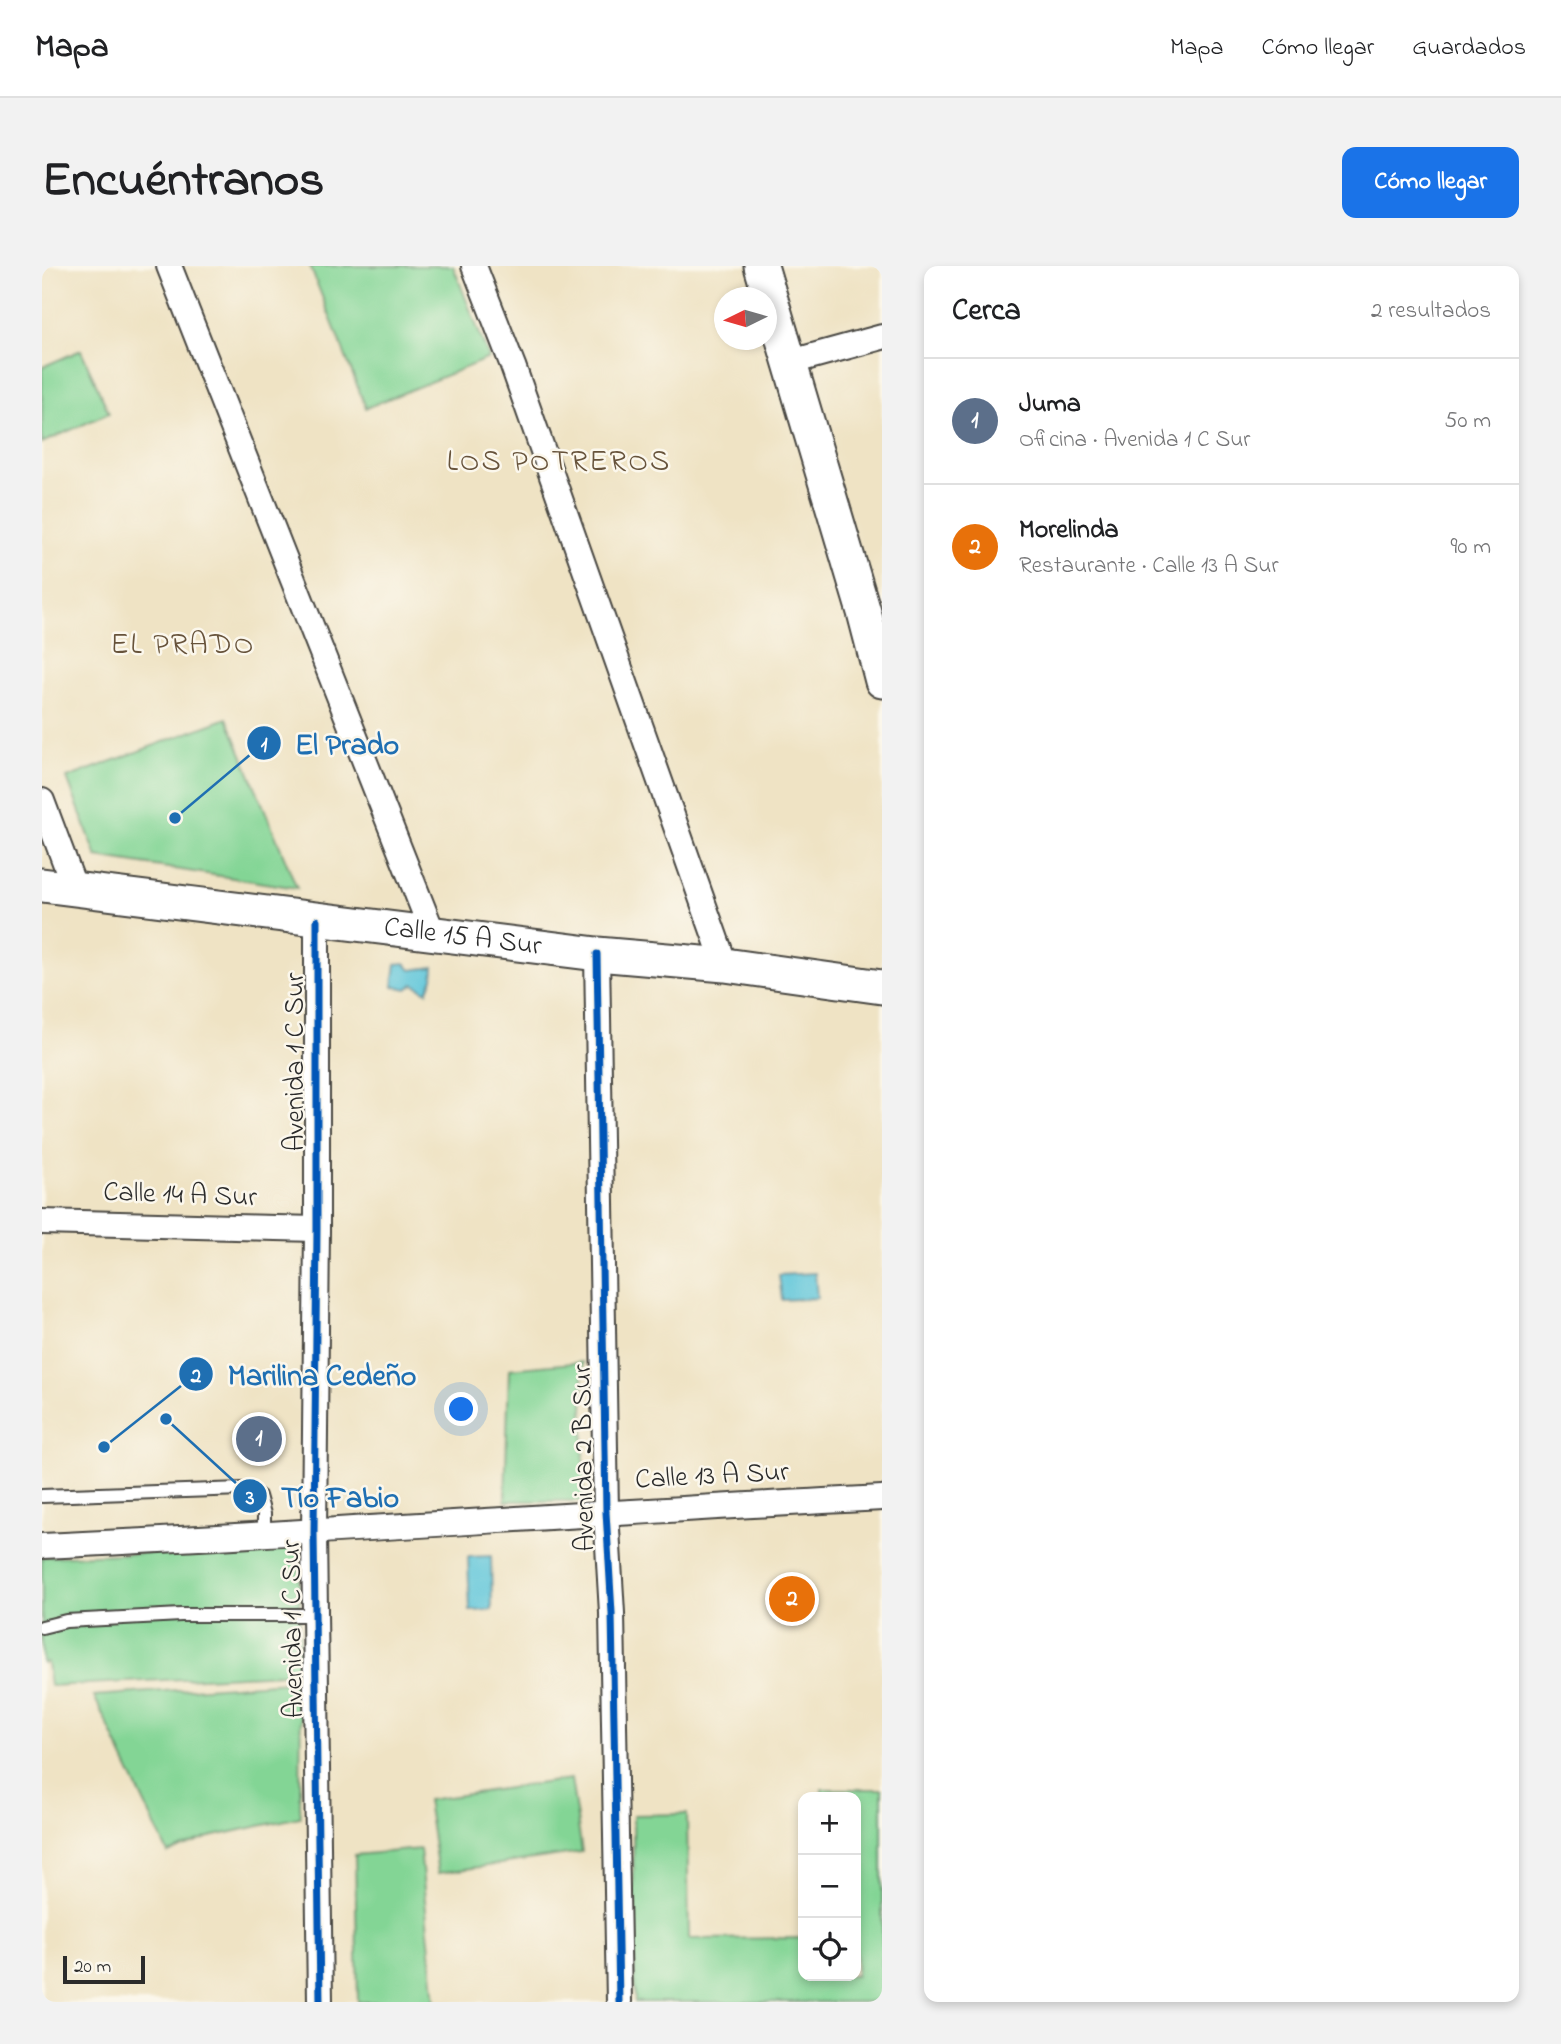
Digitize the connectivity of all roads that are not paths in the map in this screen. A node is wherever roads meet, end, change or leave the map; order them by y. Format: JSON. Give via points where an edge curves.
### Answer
{"nodes":[{"id":1,"x":169,"y":266,"type":"edge"},
{"id":2,"x":474,"y":266,"type":"edge"},
{"id":3,"x":761,"y":266,"type":"edge"},
{"id":4,"x":882,"y":337,"type":"edge"},
{"id":5,"x":791,"y":362,"type":"junction"},
{"id":6,"x":882,"y":681,"type":"edge"},
{"id":7,"x":42,"y":801,"type":"edge"},
{"id":8,"x":42,"y":885,"type":"edge"},
{"id":9,"x":75,"y":889,"type":"junction"},
{"id":10,"x":317,"y":920,"type":"junction"},
{"id":11,"x":433,"y":934,"type":"junction"},
{"id":12,"x":597,"y":954,"type":"junction"},
{"id":13,"x":725,"y":965,"type":"junction"},
{"id":14,"x":882,"y":987,"type":"edge"},
{"id":15,"x":42,"y":1222,"type":"edge"},
{"id":16,"x":317,"y":1229,"type":"junction"},
{"id":17,"x":42,"y":1496,"type":"edge"},
{"id":18,"x":882,"y":1499,"type":"edge"},
{"id":19,"x":606,"y":1512,"type":"junction"},
{"id":20,"x":314,"y":1533,"type":"junction"},
{"id":21,"x":264,"y":1536,"type":"junction"},
{"id":22,"x":42,"y":1546,"type":"edge"},
{"id":23,"x":315,"y":1615,"type":"junction"},
{"id":24,"x":42,"y":1627,"type":"edge"},
{"id":25,"x":320,"y":2002,"type":"edge"},
{"id":26,"x":618,"y":2002,"type":"edge"}],
"edges":[{"from":1,"to":11,"type":"street"},
{"from":2,"to":13,"type":"street"},
{"from":3,"to":5,"type":"street"},
{"from":4,"to":5,"type":"street"},
{"from":5,"to":6,"type":"street"},
{"from":7,"to":9,"type":"street"},
{"from":8,"to":9,"type":"street","name":"Calle 15 A Sur"},
{"from":9,"to":10,"type":"street","name":"Calle 15 A Sur"},
{"from":10,"to":11,"type":"street","name":"Calle 15 A Sur"},
{"from":10,"to":16,"type":"street","name":"Avenida 1 C Sur"},
{"from":11,"to":12,"type":"street","name":"Calle 15 A Sur"},
{"from":12,"to":13,"type":"street","name":"Calle 15 A Sur"},
{"from":12,"to":19,"type":"street","name":"Avenida 2 B Sur"},
{"from":13,"to":14,"type":"street","name":"Calle 15 A Sur"},
{"from":15,"to":16,"type":"street","name":"Calle 14 A Sur"},
{"from":16,"to":20,"type":"street","name":"Avenida 1 C Sur"},
{"from":17,"to":21,"type":"lane","via":[[242,1489],[259,1496]]},
{"from":18,"to":19,"type":"street","name":"Calle 13 A Sur"},
{"from":19,"to":20,"type":"street","name":"Calle 13 A Sur"},
{"from":19,"to":26,"type":"street","name":"Avenida 2 B Sur"},
{"from":20,"to":21,"type":"street","name":"Calle 13 A Sur"},
{"from":20,"to":23,"type":"street","name":"Avenida 1 C Sur"},
{"from":21,"to":22,"type":"street","name":"Calle 13 A Sur"},
{"from":23,"to":24,"type":"lane","via":[[168,1616],[66,1621]]},
{"from":23,"to":25,"type":"street","name":"Avenida 1 C Sur"}]}
